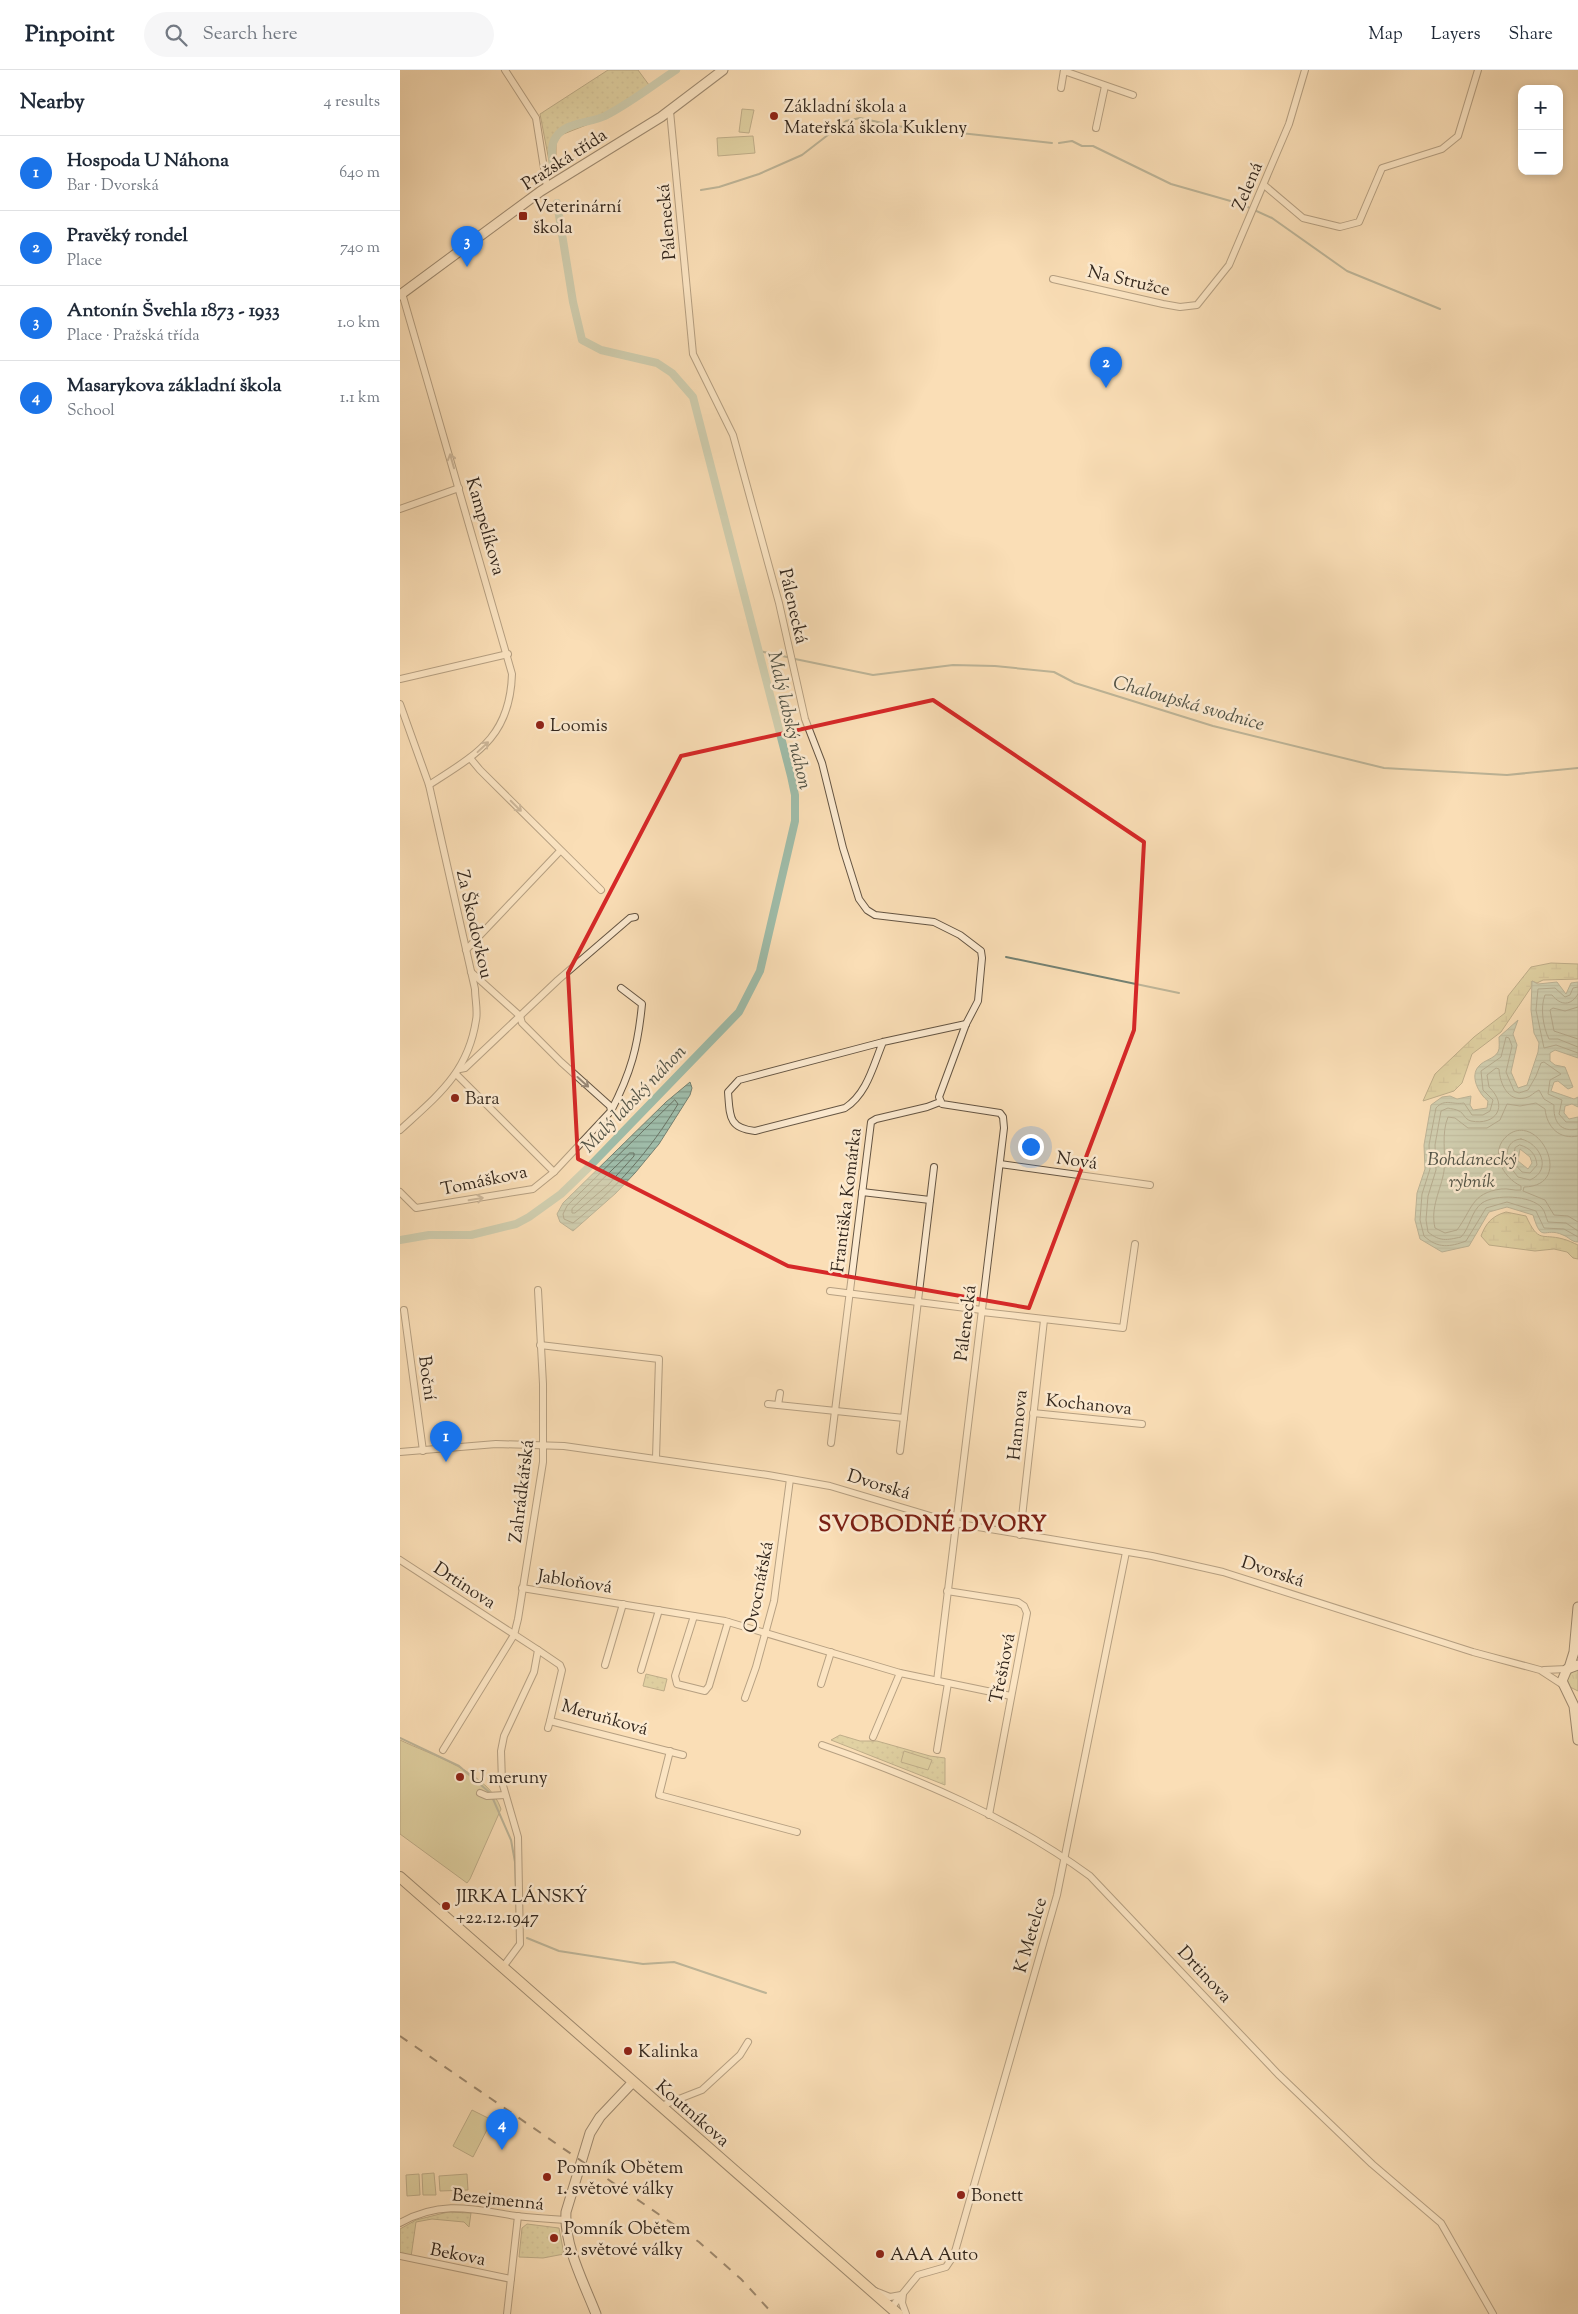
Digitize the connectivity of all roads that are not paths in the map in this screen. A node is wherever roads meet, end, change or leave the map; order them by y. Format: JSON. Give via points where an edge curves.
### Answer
{"nodes":[{"id":1,"x":505,"y":70,"type":"edge"},
{"id":2,"x":723,"y":70,"type":"edge"},
{"id":3,"x":1305,"y":70,"type":"edge"},
{"id":4,"x":1478,"y":70,"type":"edge"},
{"id":5,"x":1064,"y":71,"type":"edge"},
{"id":6,"x":1105,"y":86,"type":"junction"},
{"id":7,"x":1061,"y":88,"type":"dead end"},
{"id":8,"x":1132,"y":95,"type":"dead end"},
{"id":9,"x":670,"y":111,"type":"junction"},
{"id":10,"x":1096,"y":128,"type":"dead end"},
{"id":11,"x":1264,"y":185,"type":"junction"},
{"id":12,"x":548,"y":187,"type":"junction"},
{"id":13,"x":1053,"y":279,"type":"dead end"},
{"id":14,"x":401,"y":294,"type":"edge"},
{"id":15,"x":1197,"y":304,"type":"joint"},
{"id":16,"x":459,"y":488,"type":"junction"},
{"id":17,"x":400,"y":509,"type":"edge"},
{"id":18,"x":508,"y":654,"type":"junction"},
{"id":19,"x":400,"y":679,"type":"edge"},
{"id":20,"x":400,"y":704,"type":"edge"},
{"id":21,"x":470,"y":758,"type":"junction"},
{"id":22,"x":429,"y":785,"type":"junction"},
{"id":23,"x":560,"y":851,"type":"junction"},
{"id":24,"x":601,"y":890,"type":"dead end"},
{"id":25,"x":635,"y":916,"type":"dead end"},
{"id":26,"x":466,"y":950,"type":"junction"},
{"id":27,"x":470,"y":971,"type":"junction"},
{"id":28,"x":622,"y":988,"type":"dead end"},
{"id":29,"x":520,"y":1016,"type":"junction"},
{"id":30,"x":966,"y":1024,"type":"junction"},
{"id":31,"x":883,"y":1042,"type":"junction"},
{"id":32,"x":458,"y":1072,"type":"junction"},
{"id":33,"x":940,"y":1102,"type":"junction"},
{"id":34,"x":611,"y":1111,"type":"junction"},
{"id":35,"x":400,"y":1130,"type":"edge"},
{"id":36,"x":1000,"y":1164,"type":"junction"},
{"id":37,"x":934,"y":1166,"type":"dead end"},
{"id":38,"x":554,"y":1172,"type":"junction"},
{"id":39,"x":1150,"y":1185,"type":"dead end"},
{"id":40,"x":400,"y":1192,"type":"edge"},
{"id":41,"x":862,"y":1192,"type":"junction"},
{"id":42,"x":930,"y":1200,"type":"junction"},
{"id":43,"x":1135,"y":1244,"type":"dead end"},
{"id":44,"x":538,"y":1290,"type":"dead end"},
{"id":45,"x":830,"y":1291,"type":"dead end"},
{"id":46,"x":849,"y":1294,"type":"junction"},
{"id":47,"x":917,"y":1302,"type":"junction"},
{"id":48,"x":404,"y":1310,"type":"dead end"},
{"id":49,"x":982,"y":1311,"type":"junction"},
{"id":50,"x":1044,"y":1320,"type":"junction"},
{"id":51,"x":540,"y":1345,"type":"junction"},
{"id":52,"x":780,"y":1393,"type":"dead end"},
{"id":53,"x":768,"y":1404,"type":"dead end"},
{"id":54,"x":778,"y":1405,"type":"junction"},
{"id":55,"x":835,"y":1411,"type":"junction"},
{"id":56,"x":1033,"y":1413,"type":"junction"},
{"id":57,"x":904,"y":1418,"type":"junction"},
{"id":58,"x":1142,"y":1424,"type":"dead end"},
{"id":59,"x":831,"y":1444,"type":"dead end"},
{"id":60,"x":544,"y":1445,"type":"junction"},
{"id":61,"x":423,"y":1451,"type":"junction"},
{"id":62,"x":900,"y":1451,"type":"dead end"},
{"id":63,"x":400,"y":1452,"type":"edge"},
{"id":64,"x":656,"y":1458,"type":"junction"},
{"id":65,"x":790,"y":1479,"type":"junction"},
{"id":66,"x":954,"y":1523,"type":"junction"},
{"id":67,"x":1020,"y":1535,"type":"junction"},
{"id":68,"x":1126,"y":1552,"type":"junction"},
{"id":69,"x":400,"y":1560,"type":"edge"},
{"id":70,"x":522,"y":1588,"type":"junction"},
{"id":71,"x":947,"y":1591,"type":"junction"},
{"id":72,"x":623,"y":1604,"type":"junction"},
{"id":73,"x":1578,"y":1607,"type":"edge"},
{"id":74,"x":659,"y":1610,"type":"junction"},
{"id":75,"x":694,"y":1616,"type":"junction"},
{"id":76,"x":728,"y":1622,"type":"junction"},
{"id":77,"x":765,"y":1632,"type":"junction"},
{"id":78,"x":514,"y":1635,"type":"junction"},
{"id":79,"x":538,"y":1650,"type":"junction"},
{"id":80,"x":831,"y":1652,"type":"junction"},
{"id":81,"x":605,"y":1665,"type":"dead end"},
{"id":82,"x":1578,"y":1665,"type":"edge"},
{"id":83,"x":1568,"y":1669,"type":"junction"},
{"id":84,"x":641,"y":1670,"type":"dead end"},
{"id":85,"x":1540,"y":1670,"type":"junction"},
{"id":86,"x":900,"y":1673,"type":"junction"},
{"id":87,"x":936,"y":1681,"type":"junction"},
{"id":88,"x":948,"y":1683,"type":"junction"},
{"id":89,"x":821,"y":1684,"type":"dead end"},
{"id":90,"x":1565,"y":1689,"type":"junction"},
{"id":91,"x":1011,"y":1696,"type":"junction"},
{"id":92,"x":1578,"y":1696,"type":"edge"},
{"id":93,"x":745,"y":1698,"type":"dead end"},
{"id":94,"x":550,"y":1721,"type":"junction"},
{"id":95,"x":548,"y":1728,"type":"dead end"},
{"id":96,"x":873,"y":1737,"type":"dead end"},
{"id":97,"x":1578,"y":1740,"type":"edge"},
{"id":98,"x":822,"y":1745,"type":"dead end"},
{"id":99,"x":443,"y":1750,"type":"dead end"},
{"id":100,"x":937,"y":1750,"type":"dead end"},
{"id":101,"x":670,"y":1751,"type":"junction"},
{"id":102,"x":684,"y":1755,"type":"dead end"},
{"id":103,"x":480,"y":1793,"type":"dead end"},
{"id":104,"x":505,"y":1795,"type":"junction"},
{"id":105,"x":989,"y":1815,"type":"junction"},
{"id":106,"x":797,"y":1832,"type":"dead end"},
{"id":107,"x":1065,"y":1857,"type":"junction"},
{"id":108,"x":400,"y":1877,"type":"edge"},
{"id":109,"x":503,"y":1967,"type":"junction"},
{"id":110,"x":748,"y":2042,"type":"dead end"},
{"id":111,"x":633,"y":2082,"type":"junction"},
{"id":112,"x":661,"y":2106,"type":"junction"},
{"id":113,"x":518,"y":2216,"type":"junction"},
{"id":114,"x":566,"y":2220,"type":"junction"},
{"id":115,"x":400,"y":2223,"type":"edge"},
{"id":116,"x":400,"y":2256,"type":"edge"},
{"id":117,"x":511,"y":2279,"type":"junction"},
{"id":118,"x":867,"y":2288,"type":"junction"},
{"id":119,"x":904,"y":2292,"type":"junction"},
{"id":120,"x":894,"y":2311,"type":"edge"},
{"id":121,"x":507,"y":2314,"type":"edge"},
{"id":122,"x":596,"y":2314,"type":"edge"},
{"id":123,"x":906,"y":2314,"type":"edge"},
{"id":124,"x":1493,"y":2314,"type":"edge"}],
"edges":[{"from":1,"to":12,"type":"street","via":[[536,118]]},
{"from":2,"to":9,"type":"street","name":"Pražská třída"},
{"from":3,"to":11,"type":"street","name":"Zelená","via":[[1289,124]]},
{"from":4,"to":11,"type":"street","via":[[1458,136],[1442,149],[1382,168],[1359,222],[1340,227],[1303,218]]},
{"from":5,"to":6,"type":"street"},
{"from":5,"to":7,"type":"street"},
{"from":6,"to":8,"type":"street"},
{"from":6,"to":10,"type":"street"},
{"from":9,"to":12,"type":"street","name":"Pražská třída"},
{"from":9,"to":30,"type":"street","name":"Pálenecká","via":[[693,354],[733,435],[779,603],[804,719],[822,763],[859,899],[875,915],[934,922],[978,947],[982,958],[979,994]]},
{"from":11,"to":15,"type":"street","name":"Zelená","via":[[1230,265]]},
{"from":12,"to":14,"type":"street","name":"Pražská třída"},
{"from":13,"to":15,"type":"street","name":"Na Stružce","via":[[1180,307]]},
{"from":16,"to":14,"type":"street","name":"Kampelíkova","one_way":true},
{"from":16,"to":17,"type":"street"},
{"from":16,"to":18,"type":"street","name":"Kampelíkova"},
{"from":18,"to":19,"type":"street"},
{"from":21,"to":18,"type":"street","name":"Kampelíkova","one_way":true,"via":[[495,735],[501,724],[512,681]]},
{"from":20,"to":22,"type":"street","name":"Za Škodovkou"},
{"from":21,"to":22,"type":"street","name":"Kampelíkova"},
{"from":21,"to":23,"type":"street","one_way":true},
{"from":22,"to":26,"type":"street","name":"Za Škodovkou"},
{"from":23,"to":24,"type":"street"},
{"from":23,"to":26,"type":"street"},
{"from":25,"to":29,"type":"street"},
{"from":26,"to":27,"type":"street","name":"Za Škodovkou"},
{"from":27,"to":29,"type":"street"},
{"from":27,"to":32,"type":"street","name":"Za Škodovkou","via":[[477,1019],[471,1045]]},
{"from":28,"to":34,"type":"street","name":"Tomáškova","via":[[642,1004],[632,1067]]},
{"from":29,"to":32,"type":"street"},
{"from":29,"to":34,"type":"street","one_way":true,"via":[[522,1023],[610,1106]]},
{"from":30,"to":31,"type":"street"},
{"from":30,"to":33,"type":"street","name":"Pálenecká"},
{"from":31,"to":31,"type":"street","via":[[739,1080],[728,1092],[729,1114],[735,1126],[755,1131],[838,1112],[856,1101],[864,1091]]},
{"from":32,"to":35,"type":"street","name":"Za Škodovkou"},
{"from":32,"to":38,"type":"street"},
{"from":33,"to":36,"type":"street","name":"Pálenecká","via":[[1000,1113],[1004,1121]]},
{"from":33,"to":41,"type":"street","name":"Františka Komárka","via":[[872,1121]]},
{"from":34,"to":38,"type":"street","name":"Tomáškova"},
{"from":36,"to":39,"type":"street","name":"Nová"},
{"from":36,"to":49,"type":"street","name":"Pálenecká"},
{"from":37,"to":42,"type":"street"},
{"from":40,"to":38,"type":"street","name":"Tomáškova","one_way":true,"via":[[416,1208],[533,1189]]},
{"from":41,"to":42,"type":"street"},
{"from":41,"to":46,"type":"street","name":"Františka Komárka"},
{"from":42,"to":47,"type":"street"},
{"from":43,"to":50,"type":"street","name":"Františka Komárka","via":[[1124,1326]]},
{"from":44,"to":51,"type":"street","name":"Zahrádkářská"},
{"from":45,"to":46,"type":"street","name":"Františka Komárka"},
{"from":46,"to":47,"type":"street","name":"Františka Komárka"},
{"from":46,"to":55,"type":"street","name":"Františka Komárka"},
{"from":47,"to":49,"type":"street","name":"Františka Komárka"},
{"from":47,"to":57,"type":"street"},
{"from":48,"to":61,"type":"street","name":"Boční"},
{"from":49,"to":50,"type":"street","name":"Františka Komárka"},
{"from":49,"to":66,"type":"street","name":"Pálenecká"},
{"from":50,"to":56,"type":"street","name":"Hannova"},
{"from":51,"to":60,"type":"street","name":"Zahrádkářská"},
{"from":51,"to":64,"type":"street","via":[[659,1360]]},
{"from":52,"to":54,"type":"street"},
{"from":53,"to":54,"type":"street"},
{"from":54,"to":55,"type":"street"},
{"from":55,"to":57,"type":"street"},
{"from":55,"to":59,"type":"street","name":"Františka Komárka"},
{"from":56,"to":58,"type":"street","name":"Kochanova"},
{"from":56,"to":67,"type":"street","name":"Hannova"},
{"from":57,"to":62,"type":"street"},
{"from":60,"to":61,"type":"street","name":"Dvorská","via":[[496,1444]]},
{"from":60,"to":64,"type":"street","name":"Dvorská"},
{"from":60,"to":70,"type":"street","name":"Zahrádkářská"},
{"from":61,"to":63,"type":"street","name":"Dvorská"},
{"from":64,"to":65,"type":"street","name":"Dvorská"},
{"from":65,"to":66,"type":"street","name":"Dvorská","via":[[854,1492]]},
{"from":65,"to":77,"type":"street","name":"Ovocnářská","via":[[774,1601]]},
{"from":66,"to":67,"type":"street","name":"Dvorská"},
{"from":66,"to":71,"type":"street","name":"Pálenecká"},
{"from":67,"to":68,"type":"street","name":"Dvorská"},
{"from":68,"to":85,"type":"street","name":"Dvorská","via":[[1223,1572]]},
{"from":68,"to":107,"type":"street","name":"K Metelce"},
{"from":69,"to":78,"type":"street","name":"Drtinova"},
{"from":70,"to":72,"type":"street","name":"Jabloňová"},
{"from":70,"to":78,"type":"street","name":"Zahrádkářská"},
{"from":71,"to":87,"type":"street","name":"Pálenecká"},
{"from":71,"to":91,"type":"street","name":"Třešňová","via":[[1018,1602],[1026,1609]]},
{"from":72,"to":74,"type":"street","name":"Jabloňová"},
{"from":72,"to":81,"type":"street","name":"Jabloňová"},
{"from":73,"to":83,"type":"street","via":[[1574,1652]]},
{"from":74,"to":75,"type":"street","name":"Jabloňová"},
{"from":74,"to":84,"type":"street"},
{"from":75,"to":76,"type":"street","name":"Jabloňová"},
{"from":75,"to":76,"type":"street","via":[[675,1676],[677,1684],[705,1691]]},
{"from":76,"to":77,"type":"street","name":"Jabloňová"},
{"from":77,"to":80,"type":"street","name":"Jabloňová"},
{"from":77,"to":93,"type":"street","name":"Ovocnářská"},
{"from":78,"to":79,"type":"street"},
{"from":78,"to":99,"type":"street","name":"Zahrádkářská"},
{"from":79,"to":94,"type":"street","name":"Meruňková","via":[[560,1665],[562,1670]]},
{"from":79,"to":104,"type":"street","via":[[534,1672],[502,1744],[501,1773]]},
{"from":80,"to":86,"type":"street","name":"Jabloňová"},
{"from":80,"to":89,"type":"street"},
{"from":82,"to":83,"type":"street","name":"Dvorská"},
{"from":83,"to":85,"type":"street","name":"Dvorská"},
{"from":83,"to":90,"type":"street","via":[[1563,1677]]},
{"from":85,"to":90,"type":"street","name":"Dvorská","via":[[1554,1677]]},
{"from":86,"to":87,"type":"street","name":"Jabloňová"},
{"from":86,"to":96,"type":"street"},
{"from":87,"to":88,"type":"street","name":"Jabloňová"},
{"from":88,"to":91,"type":"street","name":"Jabloňová"},
{"from":88,"to":100,"type":"street"},
{"from":90,"to":92,"type":"street","name":"Dvorská"},
{"from":90,"to":97,"type":"street","via":[[1574,1706]]},
{"from":91,"to":105,"type":"street","name":"Třešňová"},
{"from":94,"to":95,"type":"street"},
{"from":94,"to":101,"type":"street","name":"Meruňková"},
{"from":98,"to":105,"type":"street","name":"Drtinova","via":[[933,1787]]},
{"from":101,"to":102,"type":"street","name":"Meruňková"},
{"from":101,"to":106,"type":"street","via":[[659,1795]]},
{"from":103,"to":104,"type":"street"},
{"from":104,"to":109,"type":"street","via":[[518,1837],[520,1944]]},
{"from":105,"to":107,"type":"street","name":"Drtinova"},
{"from":107,"to":119,"type":"street","name":"K Metelce","via":[[1057,1895],[954,2255],[946,2267],[918,2276]]},
{"from":107,"to":124,"type":"street","name":"Drtinova","via":[[1090,1876],[1284,2081],[1372,2164],[1441,2223]]},
{"from":108,"to":109,"type":"main road","name":"Koutníkova"},
{"from":109,"to":111,"type":"main road","name":"Koutníkova"},
{"from":110,"to":112,"type":"street","via":[[738,2057],[702,2090]]},
{"from":111,"to":112,"type":"main road","name":"Koutníkova"},
{"from":111,"to":114,"type":"street","via":[[600,2117],[590,2133],[568,2203]]},
{"from":112,"to":118,"type":"main road","name":"Koutníkova"},
{"from":113,"to":114,"type":"street","name":"Bezejmenná"},
{"from":113,"to":115,"type":"street","name":"Bezejmenná","via":[[449,2207],[416,2214]]},
{"from":113,"to":117,"type":"street"},
{"from":114,"to":122,"type":"street","via":[[574,2256]]},
{"from":116,"to":117,"type":"street","name":"Bekova"},
{"from":117,"to":121,"type":"street"},
{"from":118,"to":119,"type":"street","via":[[890,2296]]},
{"from":118,"to":120,"type":"main road","name":"Koutníkova"},
{"from":119,"to":120,"type":"street","name":"K Metelce"},
{"from":119,"to":123,"type":"street","via":[[902,2303]]}]}
